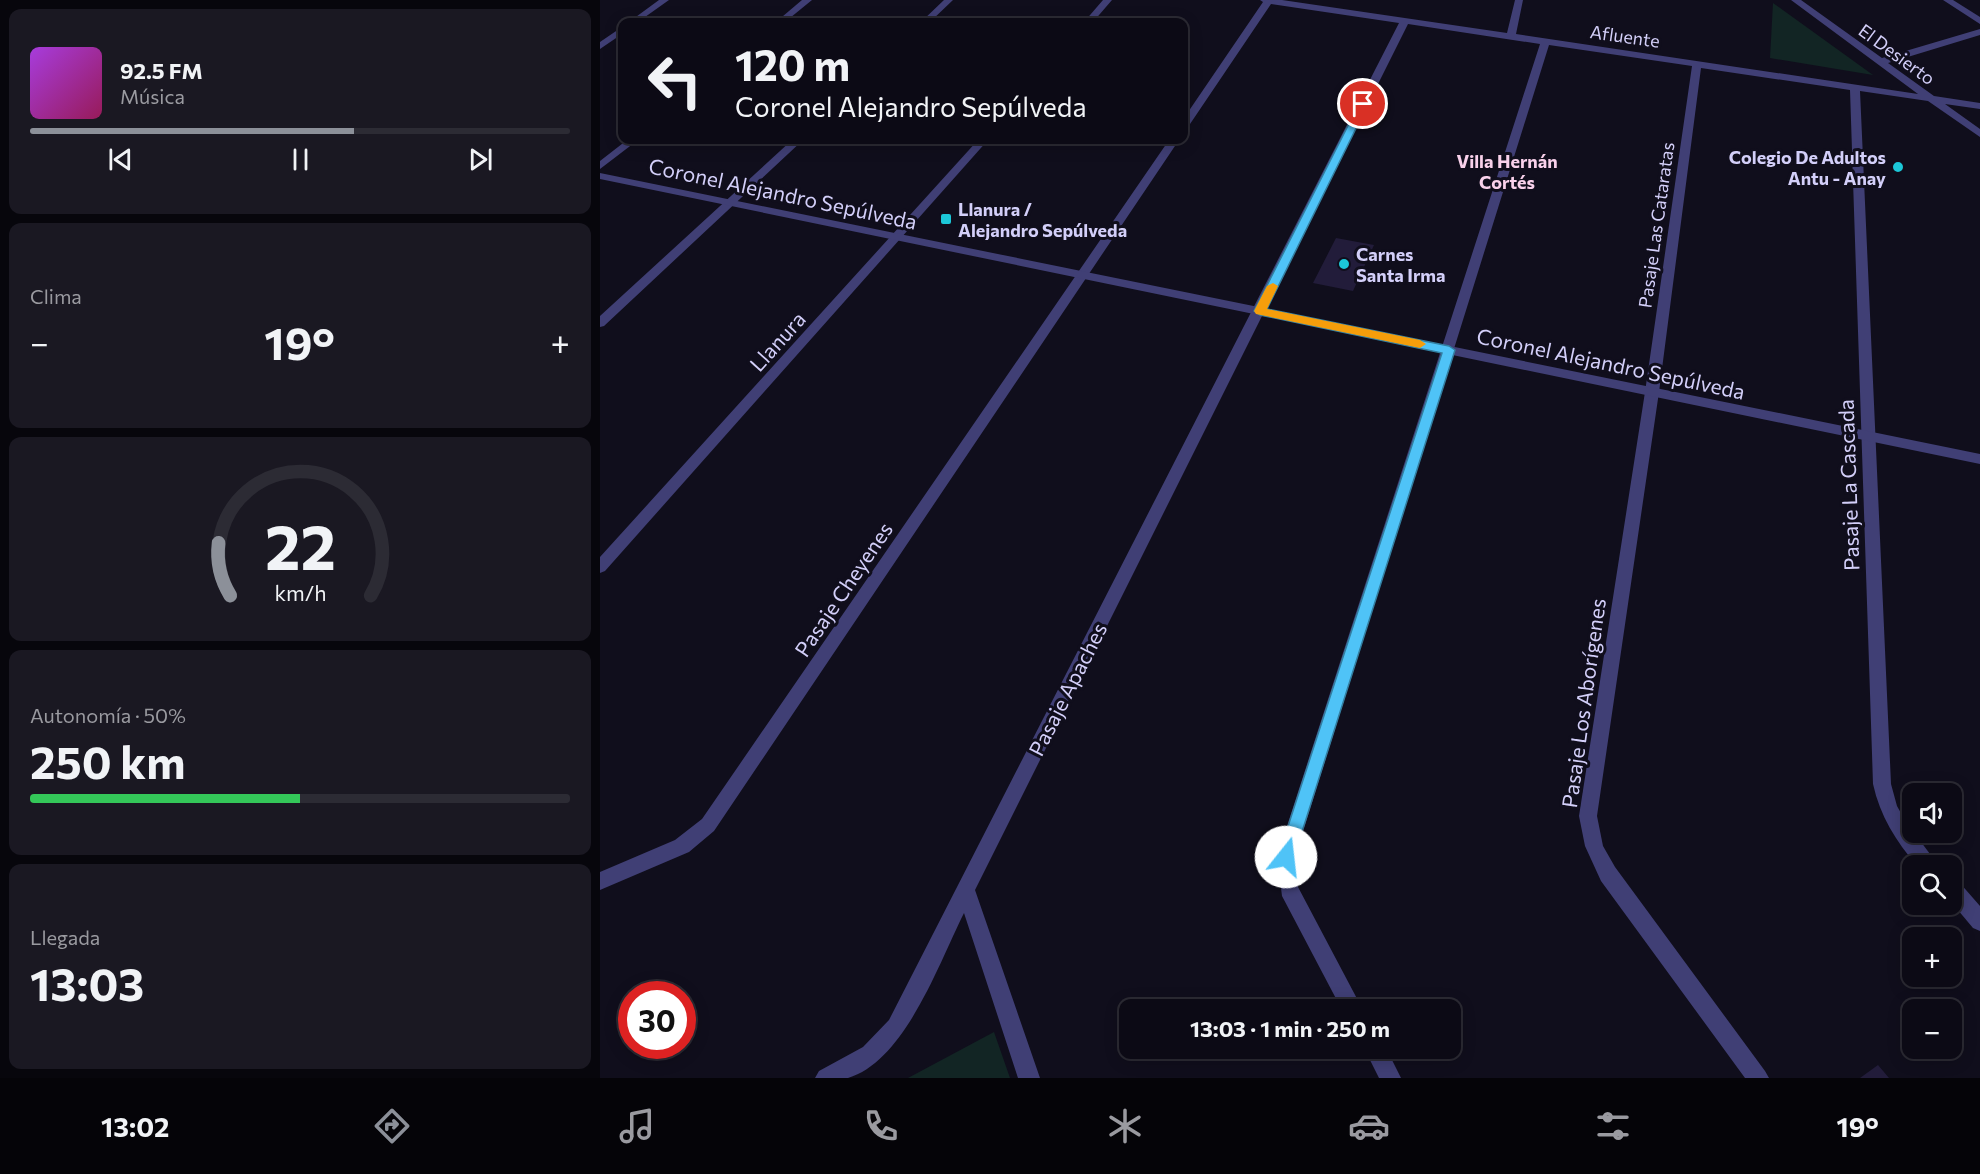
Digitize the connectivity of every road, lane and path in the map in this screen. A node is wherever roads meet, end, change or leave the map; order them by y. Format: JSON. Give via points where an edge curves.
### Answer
{"nodes":[{"id":1,"x":665,"y":0,"type":"edge"},
{"id":2,"x":808,"y":0,"type":"edge"},
{"id":3,"x":949,"y":0,"type":"edge"},
{"id":4,"x":1108,"y":0,"type":"edge"},
{"id":5,"x":1266,"y":0,"type":"edge"},
{"id":6,"x":1519,"y":0,"type":"edge"},
{"id":7,"x":1795,"y":0,"type":"edge"},
{"id":8,"x":1947,"y":0,"type":"edge"},
{"id":9,"x":639,"y":18,"type":"edge"},
{"id":10,"x":785,"y":18,"type":"edge"},
{"id":11,"x":929,"y":18,"type":"edge"},
{"id":12,"x":1092,"y":18,"type":"edge"},
{"id":13,"x":1405,"y":21,"type":"junction"},
{"id":14,"x":1980,"y":21,"type":"edge"},
{"id":15,"x":1980,"y":32,"type":"edge"},
{"id":16,"x":618,"y":33,"type":"edge"},
{"id":17,"x":1511,"y":36,"type":"junction"},
{"id":18,"x":1546,"y":41,"type":"junction"},
{"id":19,"x":600,"y":46,"type":"edge"},
{"id":20,"x":1880,"y":62,"type":"junction"},
{"id":21,"x":1697,"y":64,"type":"junction"},
{"id":22,"x":1855,"y":87,"type":"junction"},
{"id":23,"x":1931,"y":98,"type":"junction"},
{"id":24,"x":1980,"y":106,"type":"edge"},
{"id":25,"x":1188,"y":119,"type":"edge"},
{"id":26,"x":1980,"y":134,"type":"edge"},
{"id":27,"x":628,"y":144,"type":"edge"},
{"id":28,"x":794,"y":144,"type":"edge"},
{"id":29,"x":979,"y":144,"type":"edge"},
{"id":30,"x":1171,"y":144,"type":"edge"},
{"id":31,"x":600,"y":166,"type":"edge"},
{"id":32,"x":600,"y":176,"type":"edge"},
{"id":33,"x":730,"y":202,"type":"junction"},
{"id":34,"x":897,"y":237,"type":"junction"},
{"id":35,"x":1082,"y":274,"type":"junction"},
{"id":36,"x":1260,"y":311,"type":"junction"},
{"id":37,"x":600,"y":323,"type":"edge"},
{"id":38,"x":1449,"y":350,"type":"junction"},
{"id":39,"x":1652,"y":392,"type":"junction"},
{"id":40,"x":1868,"y":436,"type":"junction"},
{"id":41,"x":1980,"y":459,"type":"edge"},
{"id":42,"x":600,"y":567,"type":"edge"},
{"id":43,"x":1920,"y":855,"type":"edge"},
{"id":44,"x":600,"y":881,"type":"edge"},
{"id":45,"x":965,"y":888,"type":"junction"},
{"id":46,"x":1962,"y":901,"type":"edge"},
{"id":47,"x":1980,"y":921,"type":"edge"},
{"id":48,"x":1347,"y":999,"type":"edge"},
{"id":49,"x":1380,"y":1059,"type":"edge"},
{"id":50,"x":826,"y":1078,"type":"edge"},
{"id":51,"x":1029,"y":1078,"type":"edge"},
{"id":52,"x":1390,"y":1078,"type":"edge"},
{"id":53,"x":1758,"y":1078,"type":"edge"}],
"edges":[{"from":1,"to":9,"type":"street"},
{"from":2,"to":10,"type":"street"},
{"from":3,"to":11,"type":"street"},
{"from":4,"to":12,"type":"street"},
{"from":5,"to":13,"type":"street","name":"Afluente"},
{"from":5,"to":25,"type":"street"},
{"from":6,"to":17,"type":"street"},
{"from":7,"to":20,"type":"street","name":"El Desierto"},
{"from":8,"to":14,"type":"street"},
{"from":13,"to":17,"type":"street","name":"Afluente"},
{"from":13,"to":36,"type":"street","name":"Pasaje Apaches"},
{"from":15,"to":20,"type":"street"},
{"from":16,"to":19,"type":"street"},
{"from":17,"to":18,"type":"street","name":"Afluente"},
{"from":18,"to":21,"type":"street","name":"Afluente"},
{"from":18,"to":38,"type":"street"},
{"from":20,"to":23,"type":"street","name":"El Desierto"},
{"from":21,"to":22,"type":"street","name":"Afluente"},
{"from":21,"to":39,"type":"street","name":"Pasaje Las Cataratas"},
{"from":22,"to":23,"type":"street","name":"Afluente"},
{"from":22,"to":40,"type":"street","name":"Pasaje La Cascada"},
{"from":23,"to":24,"type":"street","name":"Afluente"},
{"from":23,"to":26,"type":"street","name":"El Desierto"},
{"from":27,"to":31,"type":"street"},
{"from":28,"to":33,"type":"street"},
{"from":29,"to":34,"type":"street","name":"Llanura"},
{"from":30,"to":35,"type":"street","name":"Pasaje Cheyenes"},
{"from":32,"to":33,"type":"street","name":"Coronel Alejandro Sepúlveda"},
{"from":33,"to":34,"type":"street","name":"Coronel Alejandro Sepúlveda"},
{"from":33,"to":37,"type":"street"},
{"from":34,"to":35,"type":"street","name":"Coronel Alejandro Sepúlveda"},
{"from":34,"to":42,"type":"street","name":"Llanura"},
{"from":35,"to":36,"type":"street","name":"Coronel Alejandro Sepúlveda"},
{"from":35,"to":44,"type":"street","name":"Pasaje Cheyenes","via":[[708,825],[682,846]]},
{"from":36,"to":38,"type":"street","name":"Coronel Alejandro Sepúlveda"},
{"from":36,"to":45,"type":"street","name":"Pasaje Apaches"},
{"from":38,"to":39,"type":"street","name":"Coronel Alejandro Sepúlveda"},
{"from":38,"to":48,"type":"street","via":[[1286,857],[1289,889]]},
{"from":39,"to":40,"type":"street","name":"Coronel Alejandro Sepúlveda"},
{"from":39,"to":53,"type":"street","name":"Pasaje Los Aborígenes","via":[[1589,830],[1608,874]]},
{"from":40,"to":41,"type":"street","name":"Coronel Alejandro Sepúlveda"},
{"from":40,"to":43,"type":"street","name":"Pasaje La Cascada","via":[[1882,784],[1890,815]]},
{"from":45,"to":50,"type":"street","name":"Pasaje Apaches","via":[[886,1041]]},
{"from":45,"to":51,"type":"street"},
{"from":46,"to":47,"type":"street"},
{"from":49,"to":52,"type":"street"}]}
